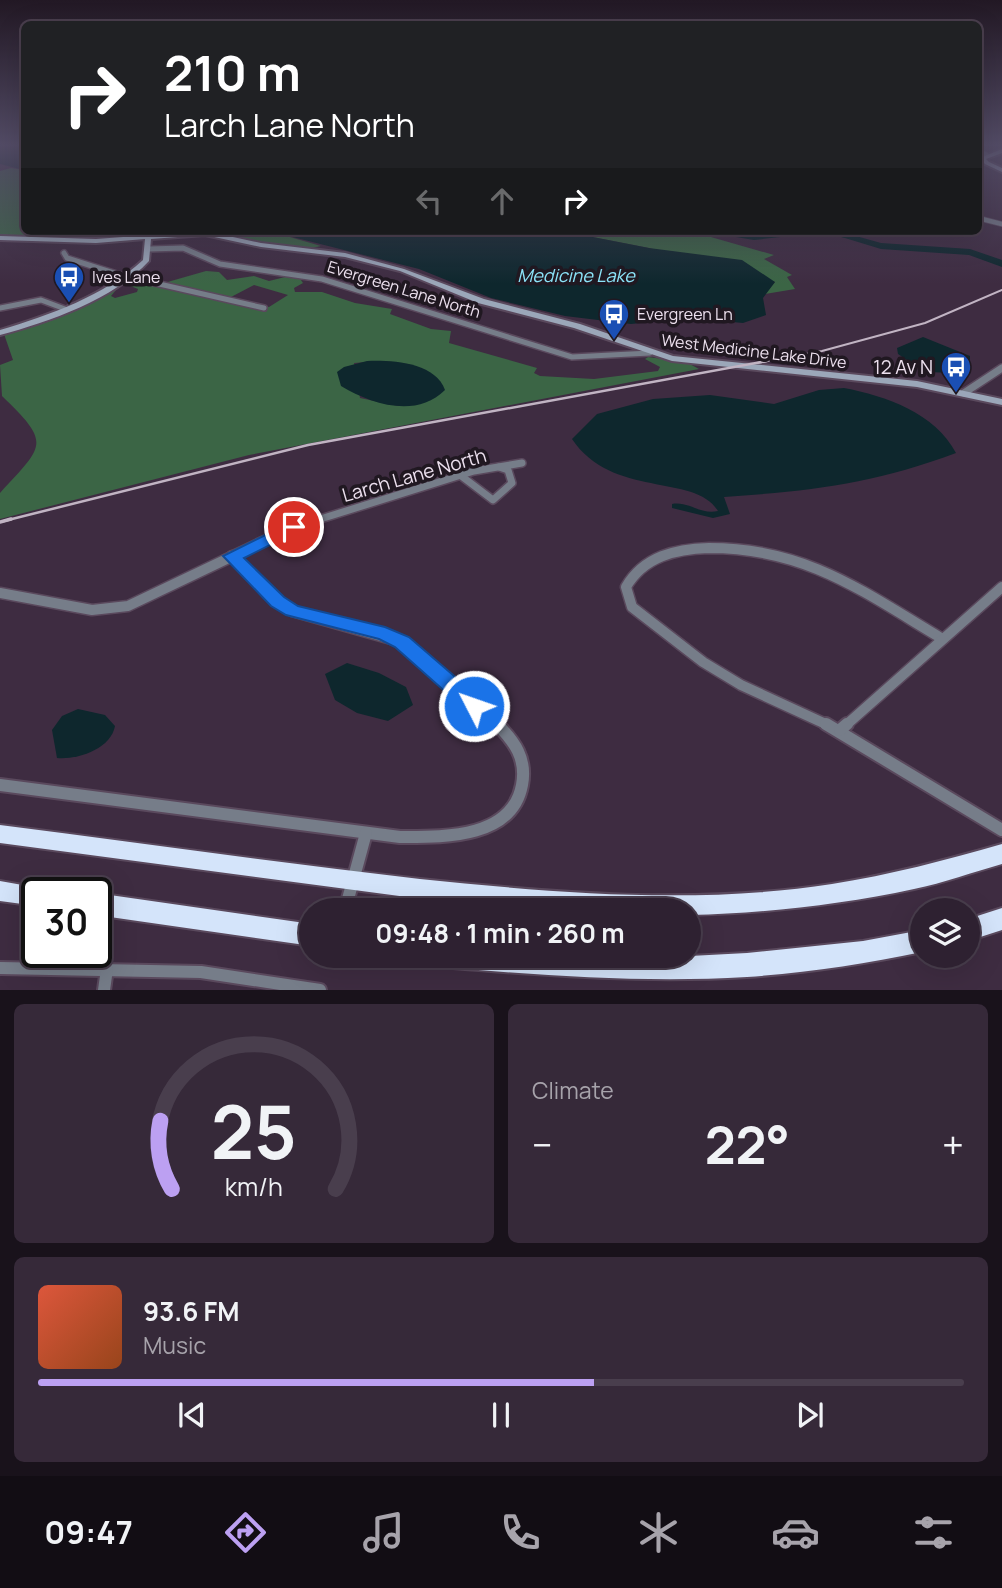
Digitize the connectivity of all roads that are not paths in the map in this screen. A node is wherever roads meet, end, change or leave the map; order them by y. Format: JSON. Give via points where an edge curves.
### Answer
{"nodes":[{"id":1,"x":982,"y":219,"type":"edge"},
{"id":2,"x":1001,"y":224,"type":"edge"},
{"id":3,"x":0,"y":240,"type":"edge"},
{"id":4,"x":148,"y":242,"type":"junction"},
{"id":5,"x":64,"y":253,"type":"dead end"},
{"id":6,"x":129,"y":276,"type":"junction"},
{"id":7,"x":0,"y":308,"type":"edge"},
{"id":8,"x":264,"y":308,"type":"dead end"},
{"id":9,"x":65,"y":309,"type":"junction"},
{"id":10,"x":0,"y":333,"type":"edge"},
{"id":11,"x":650,"y":352,"type":"junction"},
{"id":12,"x":1002,"y":368,"type":"edge"},
{"id":13,"x":964,"y":393,"type":"junction"},
{"id":14,"x":1002,"y":402,"type":"edge"},
{"id":15,"x":522,"y":463,"type":"dead end"},
{"id":16,"x":496,"y":467,"type":"junction"},
{"id":17,"x":460,"y":475,"type":"junction"},
{"id":18,"x":232,"y":556,"type":"junction"},
{"id":19,"x":1002,"y":587,"type":"edge"},
{"id":20,"x":0,"y":593,"type":"edge"},
{"id":21,"x":941,"y":638,"type":"junction"},
{"id":22,"x":840,"y":730,"type":"junction"},
{"id":23,"x":0,"y":785,"type":"edge"},
{"id":24,"x":1002,"y":830,"type":"edge"},
{"id":25,"x":366,"y":833,"type":"junction"},
{"id":26,"x":0,"y":834,"type":"edge"},
{"id":27,"x":1002,"y":854,"type":"edge"},
{"id":28,"x":352,"y":881,"type":"junction"},
{"id":29,"x":0,"y":891,"type":"edge"},
{"id":30,"x":21,"y":894,"type":"edge"},
{"id":31,"x":348,"y":898,"type":"edge"},
{"id":32,"x":112,"y":906,"type":"edge"},
{"id":33,"x":1002,"y":919,"type":"edge"},
{"id":34,"x":980,"y":926,"type":"edge"},
{"id":35,"x":299,"y":933,"type":"edge"},
{"id":36,"x":910,"y":944,"type":"edge"},
{"id":37,"x":0,"y":968,"type":"edge"},
{"id":38,"x":701,"y":968,"type":"edge"},
{"id":39,"x":107,"y":969,"type":"junction"},
{"id":40,"x":104,"y":989,"type":"edge"},
{"id":41,"x":320,"y":989,"type":"edge"}],
"edges":[{"from":1,"to":2,"type":"street"},
{"from":3,"to":4,"type":"street","name":"West Medicine Lake Drive","via":[[61,245]]},
{"from":4,"to":6,"type":"street","via":[[146,261]]},
{"from":4,"to":11,"type":"street","name":"Evergreen Lane North","via":[[183,248],[220,264],[321,279],[572,357]]},
{"from":4,"to":11,"type":"street","name":"West Medicine Lake Drive","via":[[223,235],[368,260],[481,301],[577,326]]},
{"from":5,"to":6,"type":"street","via":[[67,258]]},
{"from":6,"to":8,"type":"street"},
{"from":6,"to":9,"type":"street"},
{"from":7,"to":9,"type":"street","via":[[36,299],[53,300]]},
{"from":9,"to":10,"type":"street"},
{"from":11,"to":13,"type":"street","name":"West Medicine Lake Drive"},
{"from":12,"to":13,"type":"street"},
{"from":13,"to":14,"type":"street","name":"West Medicine Lake Drive"},
{"from":15,"to":16,"type":"street","name":"Larch Lane North"},
{"from":16,"to":17,"type":"street","name":"Larch Lane North"},
{"from":16,"to":17,"type":"street","via":[[508,470],[512,483],[494,500]]},
{"from":17,"to":18,"type":"street","name":"Larch Lane North","via":[[294,527]]},
{"from":18,"to":20,"type":"street","name":"Larch Lane North","via":[[144,600],[109,610],[75,609]]},
{"from":18,"to":25,"type":"street","via":[[292,611],[402,642],[512,739],[524,762],[524,787],[513,808],[495,824],[472,834]]},
{"from":19,"to":21,"type":"street"},
{"from":21,"to":22,"type":"street"},
{"from":21,"to":22,"type":"street","via":[[797,559],[743,550],[687,550],[654,560],[630,578],[626,587],[632,607],[703,662],[741,685]]},
{"from":22,"to":24,"type":"street"},
{"from":23,"to":25,"type":"street"},
{"from":25,"to":28,"type":"street"},
{"from":26,"to":28,"type":"highway"},
{"from":27,"to":28,"type":"highway","via":[[914,880],[796,900],[610,905],[451,894]]},
{"from":28,"to":31,"type":"street"},
{"from":29,"to":30,"type":"highway"},
{"from":32,"to":35,"type":"highway"},
{"from":33,"to":34,"type":"highway"},
{"from":36,"to":38,"type":"highway","via":[[808,962]]},
{"from":37,"to":39,"type":"street"},
{"from":39,"to":40,"type":"street"},
{"from":39,"to":41,"type":"street","via":[[230,973]]}]}
